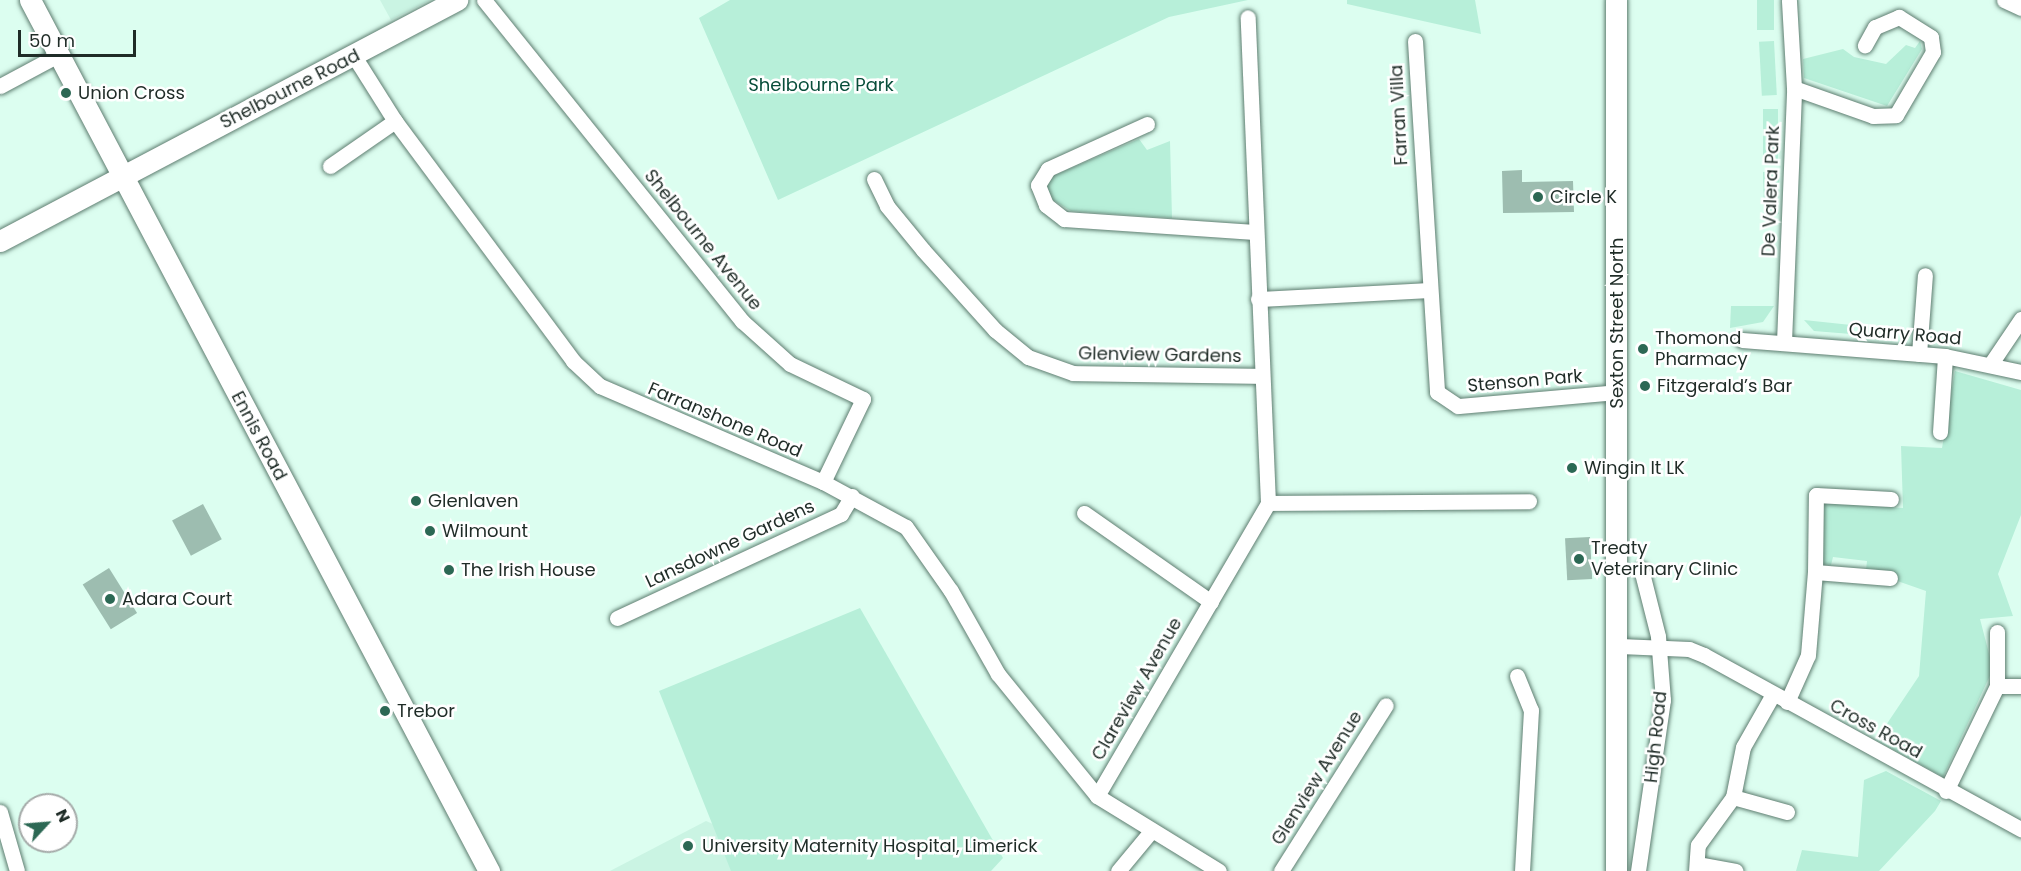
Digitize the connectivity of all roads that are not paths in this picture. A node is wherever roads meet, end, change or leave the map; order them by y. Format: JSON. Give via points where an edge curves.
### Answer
{"nodes":[{"id":1,"x":30,"y":0,"type":"edge"},
{"id":2,"x":457,"y":0,"type":"edge"},
{"id":3,"x":484,"y":0,"type":"edge"},
{"id":4,"x":1616,"y":0,"type":"edge"},
{"id":5,"x":1789,"y":0,"type":"edge"},
{"id":6,"x":2004,"y":0,"type":"edge"},
{"id":7,"x":2021,"y":8,"type":"edge"},
{"id":8,"x":1248,"y":17,"type":"dead end"},
{"id":9,"x":1415,"y":41,"type":"dead end"},
{"id":10,"x":1865,"y":45,"type":"dead end"},
{"id":11,"x":58,"y":54,"type":"junction"},
{"id":12,"x":354,"y":56,"type":"junction"},
{"id":13,"x":0,"y":86,"type":"edge"},
{"id":14,"x":1794,"y":88,"type":"junction"},
{"id":15,"x":395,"y":121,"type":"junction"},
{"id":16,"x":1147,"y":124,"type":"dead end"},
{"id":17,"x":330,"y":166,"type":"dead end"},
{"id":18,"x":122,"y":175,"type":"junction"},
{"id":19,"x":874,"y":179,"type":"dead end"},
{"id":20,"x":1424,"y":186,"type":"joint"},
{"id":21,"x":1255,"y":232,"type":"junction"},
{"id":22,"x":0,"y":241,"type":"edge"},
{"id":23,"x":1924,"y":274,"type":"dead end"},
{"id":24,"x":1427,"y":290,"type":"junction"},
{"id":25,"x":1258,"y":299,"type":"junction"},
{"id":26,"x":2021,"y":319,"type":"edge"},
{"id":27,"x":1742,"y":340,"type":"dead end"},
{"id":28,"x":1784,"y":342,"type":"junction"},
{"id":29,"x":1919,"y":354,"type":"junction"},
{"id":30,"x":1945,"y":356,"type":"junction"},
{"id":31,"x":1992,"y":362,"type":"junction"},
{"id":32,"x":2021,"y":372,"type":"edge"},
{"id":33,"x":1261,"y":376,"type":"junction"},
{"id":34,"x":1617,"y":392,"type":"junction"},
{"id":35,"x":1940,"y":432,"type":"dead end"},
{"id":36,"x":823,"y":482,"type":"junction"},
{"id":37,"x":852,"y":496,"type":"junction"},
{"id":38,"x":1891,"y":499,"type":"dead end"},
{"id":39,"x":1529,"y":501,"type":"dead end"},
{"id":40,"x":1268,"y":503,"type":"junction"},
{"id":41,"x":1084,"y":513,"type":"dead end"},
{"id":42,"x":1641,"y":569,"type":"dead end"},
{"id":43,"x":1815,"y":572,"type":"junction"},
{"id":44,"x":1890,"y":578,"type":"dead end"},
{"id":45,"x":1211,"y":602,"type":"junction"},
{"id":46,"x":617,"y":618,"type":"dead end"},
{"id":47,"x":1997,"y":632,"type":"dead end"},
{"id":48,"x":1620,"y":646,"type":"junction"},
{"id":49,"x":1659,"y":647,"type":"junction"},
{"id":50,"x":1517,"y":676,"type":"dead end"},
{"id":51,"x":1997,"y":686,"type":"junction"},
{"id":52,"x":2021,"y":686,"type":"edge"},
{"id":53,"x":1772,"y":696,"type":"junction"},
{"id":54,"x":1787,"y":702,"type":"junction"},
{"id":55,"x":1386,"y":705,"type":"dead end"},
{"id":56,"x":1946,"y":791,"type":"junction"},
{"id":57,"x":1097,"y":796,"type":"junction"},
{"id":58,"x":1733,"y":797,"type":"junction"},
{"id":59,"x":0,"y":812,"type":"edge"},
{"id":60,"x":1787,"y":812,"type":"dead end"},
{"id":61,"x":2021,"y":829,"type":"edge"},
{"id":62,"x":1152,"y":830,"type":"junction"},
{"id":63,"x":1696,"y":867,"type":"edge"},
{"id":64,"x":17,"y":871,"type":"edge"},
{"id":65,"x":489,"y":871,"type":"edge"},
{"id":66,"x":1118,"y":871,"type":"edge"},
{"id":67,"x":1219,"y":871,"type":"edge"},
{"id":68,"x":1281,"y":871,"type":"edge"},
{"id":69,"x":1522,"y":871,"type":"edge"},
{"id":70,"x":1616,"y":871,"type":"edge"},
{"id":71,"x":1638,"y":871,"type":"edge"},
{"id":72,"x":1736,"y":871,"type":"edge"}],
"edges":[{"from":1,"to":11,"type":"main road","name":"Ennis Road"},
{"from":2,"to":12,"type":"main road","name":"Shelbourne Road"},
{"from":3,"to":36,"type":"street","name":"Shelbourne Avenue","via":[[742,321],[790,364],[863,399]]},
{"from":4,"to":34,"type":"main road","name":"Sexton Street North"},
{"from":5,"to":14,"type":"street","name":"De Valera Park"},
{"from":6,"to":7,"type":"street"},
{"from":8,"to":21,"type":"street"},
{"from":9,"to":20,"type":"street","name":"Farran Villa"},
{"from":10,"to":14,"type":"street","via":[[1875,27],[1899,17],[1931,37],[1933,52],[1896,115],[1873,116]]},
{"from":11,"to":13,"type":"street"},
{"from":11,"to":18,"type":"main road","name":"Ennis Road"},
{"from":12,"to":15,"type":"street","name":"Farranshone Road"},
{"from":12,"to":18,"type":"main road","name":"Shelbourne Road"},
{"from":14,"to":28,"type":"street","name":"De Valera Park"},
{"from":15,"to":17,"type":"street"},
{"from":15,"to":36,"type":"street","name":"Farranshone Road","via":[[573,361],[600,386]]},
{"from":16,"to":21,"type":"street","via":[[1048,169],[1038,185],[1046,205],[1064,219]]},
{"from":18,"to":22,"type":"main road","name":"Shelbourne Road"},
{"from":18,"to":65,"type":"main road","name":"Ennis Road"},
{"from":19,"to":33,"type":"street","name":"Glenview Gardens","via":[[887,206],[923,250],[999,334],[1028,357],[1073,373]]},
{"from":20,"to":24,"type":"street","name":"Stenson Park"},
{"from":21,"to":25,"type":"street"},
{"from":23,"to":29,"type":"street"},
{"from":24,"to":25,"type":"street"},
{"from":24,"to":34,"type":"street","name":"Stenson Park","via":[[1433,381],[1449,404]]},
{"from":25,"to":33,"type":"street"},
{"from":26,"to":31,"type":"street"},
{"from":27,"to":28,"type":"street"},
{"from":28,"to":29,"type":"street","name":"Quarry Road"},
{"from":29,"to":30,"type":"street","name":"Quarry Road"},
{"from":30,"to":31,"type":"street","name":"Quarry Road"},
{"from":30,"to":35,"type":"street"},
{"from":31,"to":32,"type":"street","name":"Quarry Road"},
{"from":33,"to":40,"type":"street","name":"Glenview Gardens"},
{"from":34,"to":48,"type":"main road","name":"Sexton Street North"},
{"from":36,"to":37,"type":"street","name":"Farranshone Road"},
{"from":37,"to":46,"type":"street","name":"Lansdowne Gardens","via":[[841,514]]},
{"from":37,"to":57,"type":"street","name":"Farranshone Road","via":[[906,527],[951,591],[998,674]]},
{"from":38,"to":43,"type":"street","via":[[1816,495]]},
{"from":39,"to":40,"type":"street"},
{"from":40,"to":45,"type":"street"},
{"from":41,"to":45,"type":"street"},
{"from":42,"to":49,"type":"street","name":"High Road"},
{"from":43,"to":44,"type":"street"},
{"from":43,"to":54,"type":"street","via":[[1808,655]]},
{"from":45,"to":57,"type":"street","name":"Clareview Avenue"},
{"from":47,"to":51,"type":"street"},
{"from":48,"to":49,"type":"street","name":"Cross Road"},
{"from":48,"to":70,"type":"main road","name":"High Road"},
{"from":49,"to":53,"type":"street","name":"Cross Road","via":[[1704,655]]},
{"from":49,"to":71,"type":"street","name":"High Road","via":[[1663,700]]},
{"from":50,"to":69,"type":"street","via":[[1531,710]]},
{"from":51,"to":52,"type":"street"},
{"from":51,"to":56,"type":"street"},
{"from":53,"to":54,"type":"street","name":"Cross Road"},
{"from":53,"to":58,"type":"street","via":[[1743,747]]},
{"from":54,"to":56,"type":"street","name":"Cross Road"},
{"from":55,"to":68,"type":"street","name":"Glenview Avenue"},
{"from":56,"to":61,"type":"street","name":"Cross Road"},
{"from":57,"to":62,"type":"street","name":"Farranshone Road"},
{"from":58,"to":60,"type":"street"},
{"from":58,"to":63,"type":"street","via":[[1698,845]]},
{"from":59,"to":64,"type":"street"},
{"from":62,"to":66,"type":"street"},
{"from":62,"to":67,"type":"street","name":"Farranshone Road"},
{"from":63,"to":72,"type":"street"}]}
